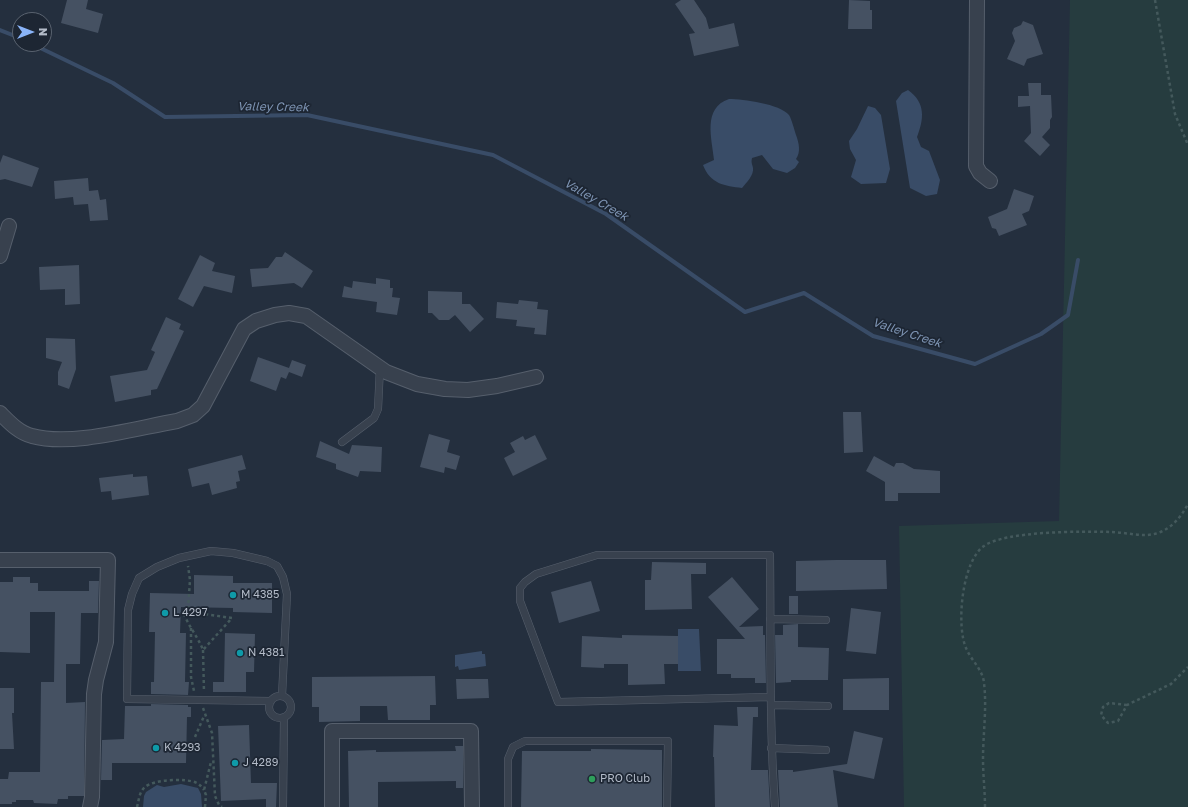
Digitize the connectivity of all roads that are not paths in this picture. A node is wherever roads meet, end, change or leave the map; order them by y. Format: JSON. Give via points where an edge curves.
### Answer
{"nodes":[{"id":1,"x":977,"y":0,"type":"edge"},
{"id":2,"x":990,"y":181,"type":"dead end"},
{"id":3,"x":9,"y":226,"type":"dead end"},
{"id":4,"x":0,"y":256,"type":"edge"},
{"id":5,"x":380,"y":367,"type":"junction"},
{"id":6,"x":536,"y":377,"type":"dead end"},
{"id":7,"x":0,"y":413,"type":"edge"},
{"id":8,"x":342,"y":442,"type":"dead end"},
{"id":9,"x":0,"y":560,"type":"edge"},
{"id":10,"x":770,"y":619,"type":"junction"},
{"id":11,"x":826,"y":620,"type":"dead end"},
{"id":12,"x":282,"y":696,"type":"junction"},
{"id":13,"x":271,"y":701,"type":"junction"},
{"id":14,"x":771,"y":701,"type":"junction"},
{"id":15,"x":828,"y":706,"type":"dead end"},
{"id":16,"x":284,"y":717,"type":"junction"},
{"id":17,"x":771,"y":748,"type":"junction"},
{"id":18,"x":826,"y":750,"type":"dead end"},
{"id":19,"x":90,"y":807,"type":"edge"},
{"id":20,"x":284,"y":807,"type":"edge"},
{"id":21,"x":332,"y":807,"type":"edge"},
{"id":22,"x":472,"y":807,"type":"edge"},
{"id":23,"x":508,"y":807,"type":"edge"},
{"id":24,"x":667,"y":807,"type":"edge"},
{"id":25,"x":775,"y":807,"type":"edge"}],
"edges":[{"from":1,"to":2,"type":"street","via":[[976,166]]},
{"from":3,"to":4,"type":"street"},
{"from":5,"to":6,"type":"street","via":[[386,372],[417,384],[446,389],[468,390]]},
{"from":5,"to":7,"type":"street","via":[[306,316],[289,313],[256,321],[244,329],[203,406],[193,415],[177,421],[76,439],[32,436],[16,428]]},
{"from":5,"to":8,"type":"lane","via":[[378,409],[374,418]]},
{"from":9,"to":19,"type":"street","via":[[108,560],[106,642],[94,694]]},
{"from":10,"to":11,"type":"lane"},
{"from":10,"to":14,"type":"lane"},
{"from":10,"to":14,"type":"lane","via":[[770,554],[598,554],[536,574],[520,588],[520,601],[558,702]]},
{"from":12,"to":13,"type":"lane"},
{"from":12,"to":13,"type":"lane","via":[[287,594],[283,577],[276,566],[267,561],[233,553],[211,551],[185,556],[157,567],[139,578],[128,610],[127,699]]},
{"from":12,"to":16,"type":"lane","via":[[289,700],[291,707],[289,714]]},
{"from":13,"to":16,"type":"lane","via":[[270,709],[273,715]]},
{"from":14,"to":15,"type":"lane"},
{"from":14,"to":17,"type":"lane"},
{"from":16,"to":20,"type":"lane"},
{"from":17,"to":18,"type":"lane"},
{"from":17,"to":25,"type":"lane"},
{"from":21,"to":22,"type":"street","via":[[332,731],[471,731]]},
{"from":23,"to":24,"type":"lane","via":[[508,758],[513,747],[525,741],[668,741]]}]}
